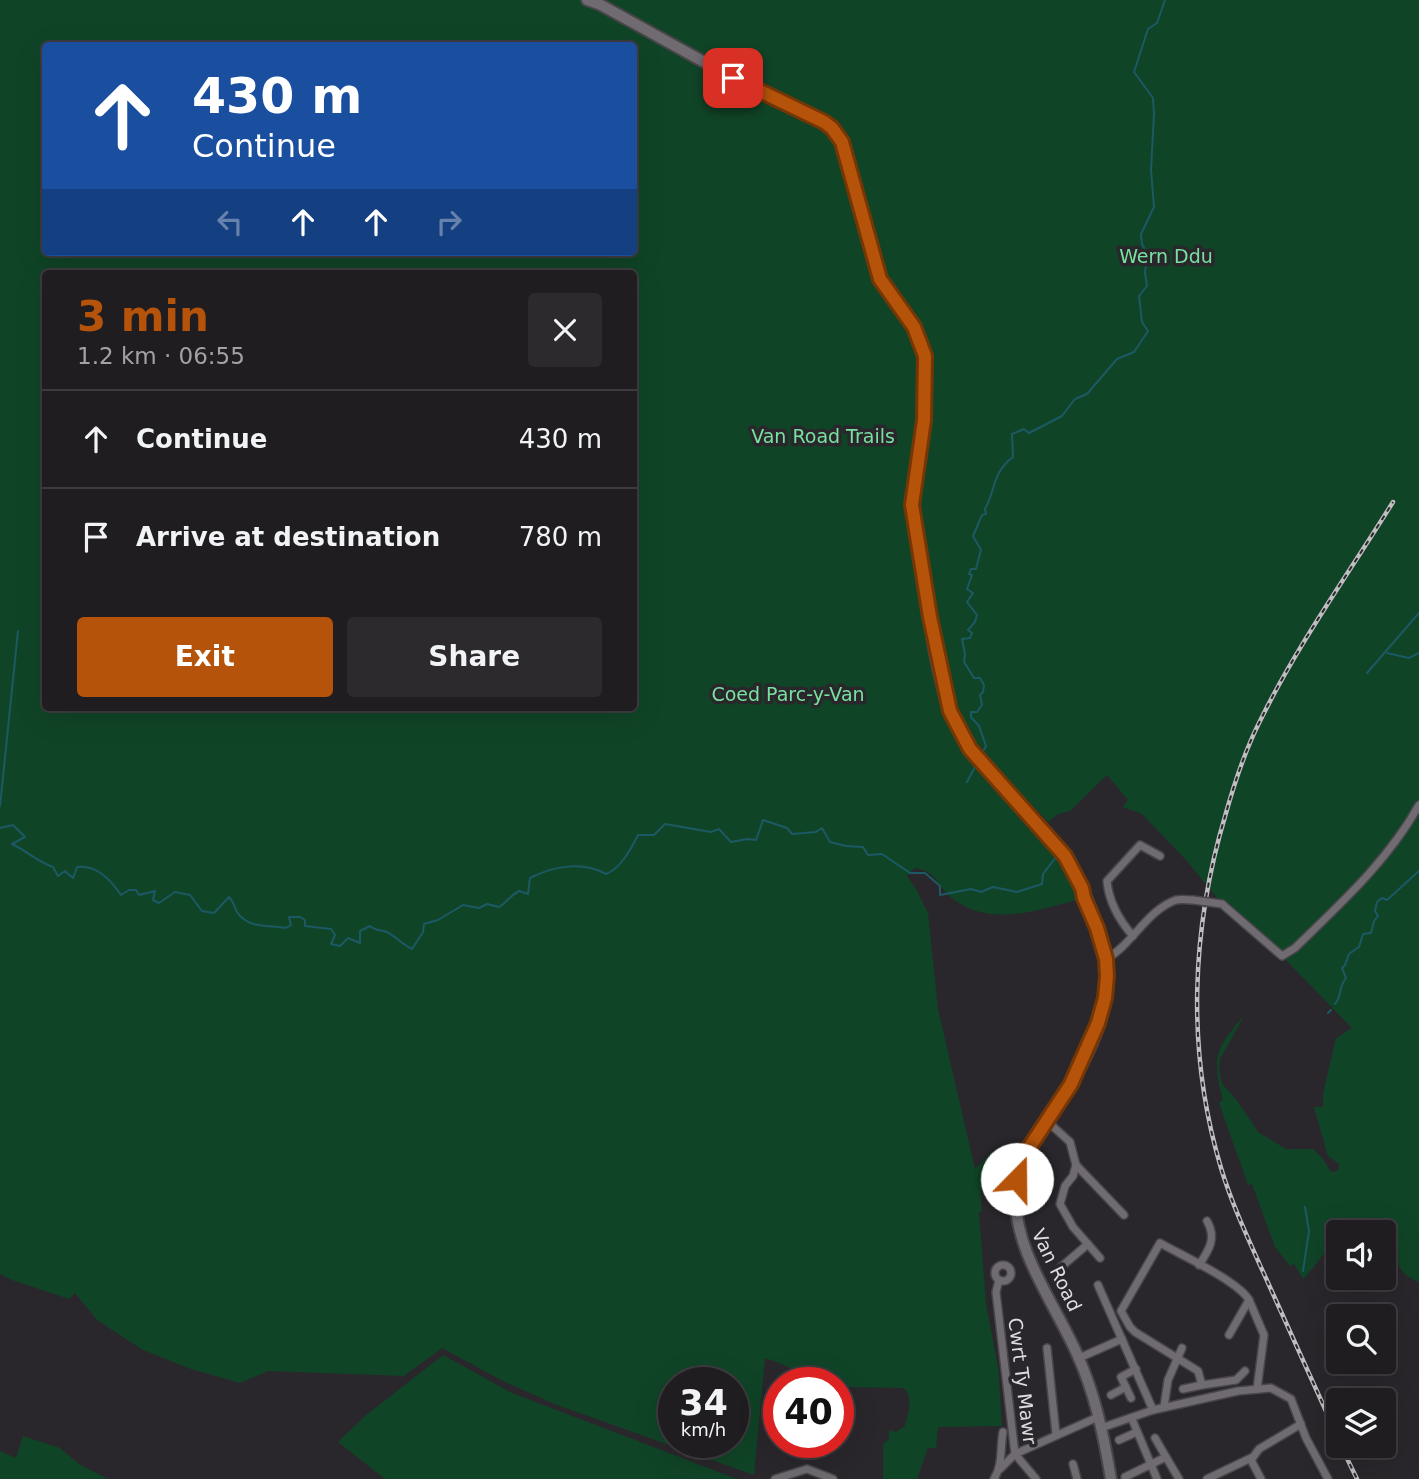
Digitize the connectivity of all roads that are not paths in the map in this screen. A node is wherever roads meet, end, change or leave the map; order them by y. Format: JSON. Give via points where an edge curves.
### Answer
{"nodes":[{"id":1,"x":587,"y":0,"type":"edge"},
{"id":2,"x":1419,"y":805,"type":"edge"},
{"id":3,"x":1160,"y":856,"type":"dead end"},
{"id":4,"x":1133,"y":936,"type":"junction"},
{"id":5,"x":1106,"y":959,"type":"junction"},
{"id":6,"x":1048,"y":1122,"type":"junction"},
{"id":7,"x":1076,"y":1165,"type":"junction"},
{"id":8,"x":1124,"y":1216,"type":"dead end"},
{"id":9,"x":1207,"y":1221,"type":"dead end"},
{"id":10,"x":1088,"y":1244,"type":"junction"},
{"id":11,"x":1100,"y":1258,"type":"dead end"},
{"id":12,"x":1199,"y":1265,"type":"junction"},
{"id":13,"x":1054,"y":1273,"type":"dead end"},
{"id":14,"x":999,"y":1280,"type":"dead end"},
{"id":15,"x":1098,"y":1285,"type":"dead end"},
{"id":16,"x":1249,"y":1300,"type":"junction"},
{"id":17,"x":1229,"y":1335,"type":"dead end"},
{"id":18,"x":1122,"y":1339,"type":"junction"},
{"id":19,"x":1046,"y":1348,"type":"dead end"},
{"id":20,"x":1182,"y":1348,"type":"dead end"},
{"id":21,"x":1177,"y":1356,"type":"junction"},
{"id":22,"x":1079,"y":1358,"type":"junction"},
{"id":23,"x":1136,"y":1369,"type":"junction"},
{"id":24,"x":1245,"y":1371,"type":"dead end"},
{"id":25,"x":1202,"y":1385,"type":"junction"},
{"id":26,"x":1126,"y":1387,"type":"junction"},
{"id":27,"x":1183,"y":1389,"type":"dead end"},
{"id":28,"x":1257,"y":1389,"type":"junction"},
{"id":29,"x":1111,"y":1395,"type":"dead end"},
{"id":30,"x":1131,"y":1398,"type":"dead end"},
{"id":31,"x":1164,"y":1407,"type":"junction"},
{"id":32,"x":1153,"y":1410,"type":"junction"},
{"id":33,"x":1132,"y":1419,"type":"junction"},
{"id":34,"x":1100,"y":1423,"type":"junction"},
{"id":35,"x":1300,"y":1424,"type":"junction"},
{"id":36,"x":1003,"y":1432,"type":"dead end"},
{"id":37,"x":1137,"y":1432,"type":"junction"},
{"id":38,"x":1056,"y":1434,"type":"junction"},
{"id":39,"x":1155,"y":1438,"type":"dead end"},
{"id":40,"x":1119,"y":1440,"type":"dead end"},
{"id":41,"x":1015,"y":1454,"type":"junction"},
{"id":42,"x":1166,"y":1457,"type":"junction"},
{"id":43,"x":1253,"y":1457,"type":"junction"},
{"id":44,"x":1073,"y":1464,"type":"dead end"},
{"id":45,"x":1151,"y":1464,"type":"junction"},
{"id":46,"x":1000,"y":1469,"type":"junction"},
{"id":47,"x":1125,"y":1477,"type":"dead end"},
{"id":48,"x":775,"y":1479,"type":"edge"},
{"id":49,"x":833,"y":1479,"type":"edge"},
{"id":50,"x":994,"y":1479,"type":"edge"},
{"id":51,"x":1036,"y":1479,"type":"edge"},
{"id":52,"x":1077,"y":1479,"type":"edge"},
{"id":53,"x":1111,"y":1479,"type":"edge"},
{"id":54,"x":1157,"y":1479,"type":"edge"},
{"id":55,"x":1181,"y":1479,"type":"edge"},
{"id":56,"x":1207,"y":1479,"type":"edge"},
{"id":57,"x":1261,"y":1479,"type":"edge"},
{"id":58,"x":1328,"y":1479,"type":"edge"}],
"edges":[{"from":1,"to":5,"type":"street","name":"Van Road","via":[[824,122],[842,142],[880,279],[914,327],[925,356],[923,430],[912,505],[945,693],[962,737],[1055,843],[1075,873]]},
{"from":2,"to":4,"type":"street","bridge":true,"via":[[1378,864],[1303,941],[1282,956],[1222,904],[1193,900],[1178,900],[1164,907]]},
{"from":3,"to":4,"type":"street","via":[[1140,845],[1107,881],[1112,904]]},
{"from":4,"to":5,"type":"street"},
{"from":5,"to":6,"type":"street","name":"Van Road","via":[[1105,998],[1098,1023]]},
{"from":6,"to":7,"type":"street","via":[[1070,1142]]},
{"from":6,"to":22,"type":"street","name":"Van Road","via":[[1029,1148],[1017,1179],[1017,1225],[1024,1249]]},
{"from":7,"to":8,"type":"street"},
{"from":7,"to":10,"type":"street","via":[[1060,1204]]},
{"from":9,"to":12,"type":"street","via":[[1212,1243]]},
{"from":10,"to":11,"type":"street"},
{"from":10,"to":13,"type":"street"},
{"from":12,"to":16,"type":"street"},
{"from":12,"to":21,"type":"street","via":[[1160,1243],[1121,1311],[1135,1332]]},
{"from":14,"to":41,"type":"street","name":"Cwrt Ty Mawr","via":[[996,1292]]},
{"from":15,"to":18,"type":"street"},
{"from":16,"to":17,"type":"street"},
{"from":16,"to":28,"type":"street","via":[[1264,1335]]},
{"from":18,"to":22,"type":"street"},
{"from":18,"to":23,"type":"street"},
{"from":19,"to":38,"type":"street"},
{"from":20,"to":21,"type":"street"},
{"from":21,"to":25,"type":"street","via":[[1198,1371]]},
{"from":21,"to":31,"type":"street"},
{"from":22,"to":34,"type":"street","name":"Van Road"},
{"from":23,"to":26,"type":"street","via":[[1121,1377]]},
{"from":23,"to":32,"type":"street"},
{"from":24,"to":25,"type":"street","via":[[1236,1380]]},
{"from":25,"to":27,"type":"street"},
{"from":26,"to":29,"type":"street"},
{"from":26,"to":30,"type":"street"},
{"from":28,"to":31,"type":"street"},
{"from":28,"to":35,"type":"street","via":[[1270,1388],[1291,1399]]},
{"from":31,"to":32,"type":"street"},
{"from":32,"to":33,"type":"street"},
{"from":33,"to":34,"type":"street"},
{"from":33,"to":37,"type":"street"},
{"from":34,"to":38,"type":"street"},
{"from":34,"to":53,"type":"street","name":"Van Road"},
{"from":35,"to":43,"type":"street"},
{"from":35,"to":58,"type":"street"},
{"from":36,"to":46,"type":"street"},
{"from":37,"to":40,"type":"street"},
{"from":37,"to":45,"type":"street"},
{"from":38,"to":41,"type":"street"},
{"from":39,"to":42,"type":"street"},
{"from":41,"to":46,"type":"street"},
{"from":41,"to":51,"type":"street","name":"Cwrt Ty Mawr"},
{"from":42,"to":45,"type":"street"},
{"from":42,"to":55,"type":"street"},
{"from":43,"to":56,"type":"street"},
{"from":43,"to":57,"type":"street"},
{"from":44,"to":52,"type":"street"},
{"from":45,"to":47,"type":"street"},
{"from":45,"to":54,"type":"street"},
{"from":46,"to":50,"type":"street"},
{"from":48,"to":49,"type":"street","via":[[807,1469]]}]}
